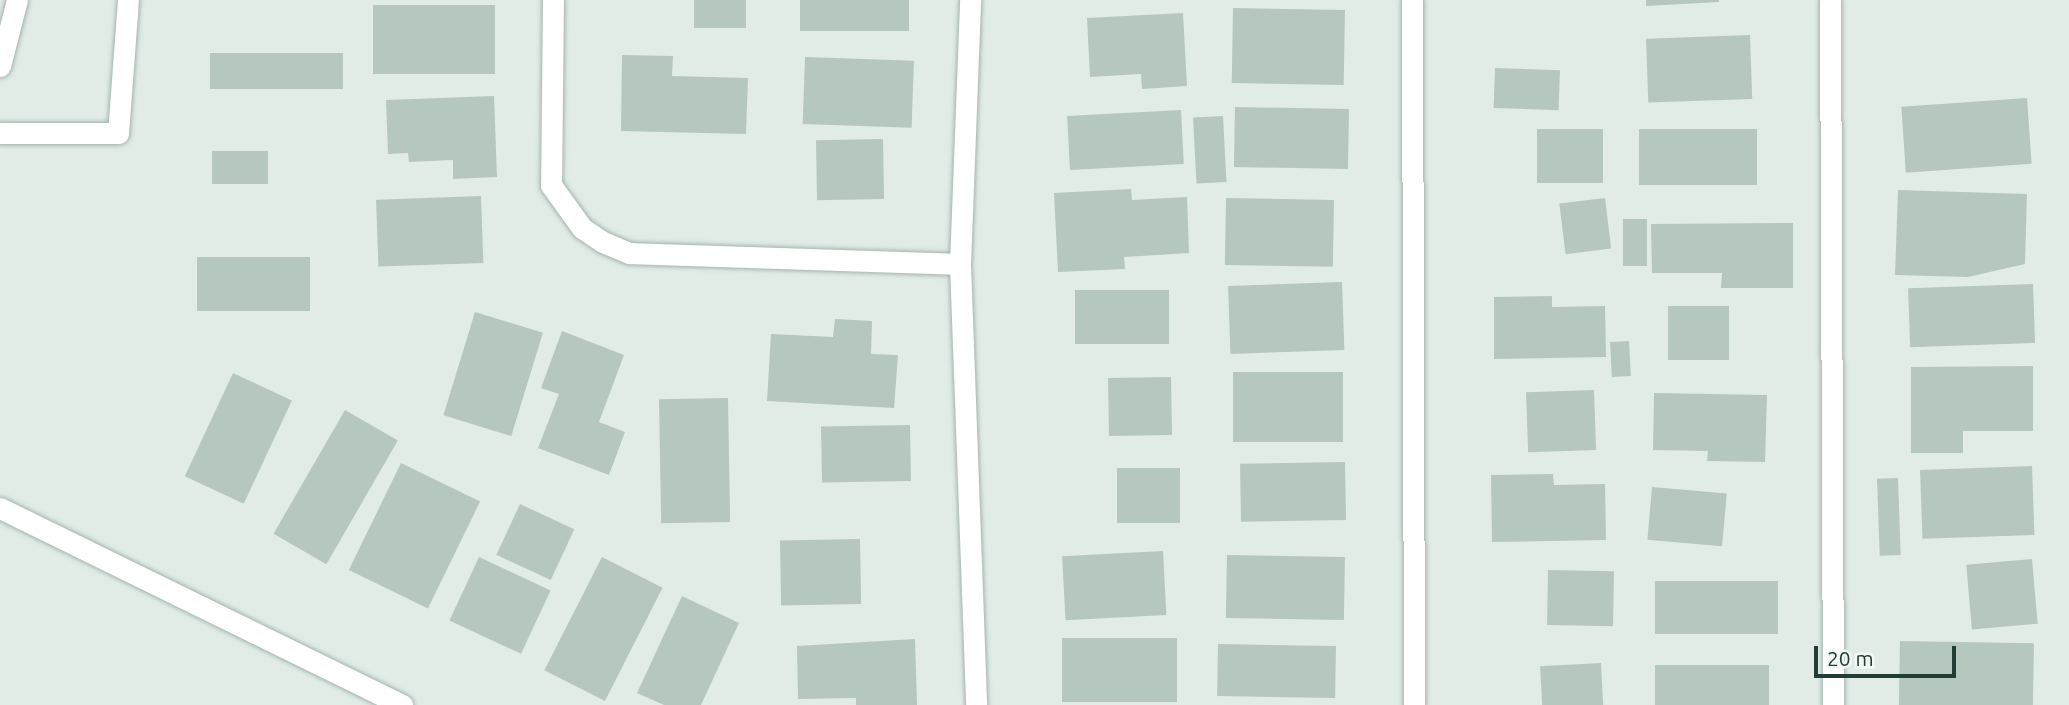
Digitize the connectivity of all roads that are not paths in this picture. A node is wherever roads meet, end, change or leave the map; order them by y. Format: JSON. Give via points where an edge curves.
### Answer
{"nodes":[{"id":1,"x":17,"y":0,"type":"edge"},
{"id":2,"x":128,"y":0,"type":"edge"},
{"id":3,"x":553,"y":0,"type":"edge"},
{"id":4,"x":971,"y":0,"type":"edge"},
{"id":5,"x":1412,"y":0,"type":"edge"},
{"id":6,"x":1829,"y":0,"type":"edge"},
{"id":7,"x":0,"y":66,"type":"edge"},
{"id":8,"x":0,"y":133,"type":"edge"},
{"id":9,"x":960,"y":264,"type":"junction"},
{"id":10,"x":0,"y":508,"type":"edge"},
{"id":11,"x":402,"y":705,"type":"edge"},
{"id":12,"x":976,"y":705,"type":"edge"},
{"id":13,"x":1414,"y":705,"type":"edge"},
{"id":14,"x":1833,"y":705,"type":"edge"}],
"edges":[{"from":1,"to":7,"type":"street"},
{"from":2,"to":8,"type":"street","via":[[118,133]]},
{"from":3,"to":9,"type":"street","via":[[551,185],[582,228],[603,242],[629,253]]},
{"from":4,"to":9,"type":"street"},
{"from":5,"to":13,"type":"street"},
{"from":6,"to":14,"type":"street"},
{"from":9,"to":12,"type":"street"},
{"from":10,"to":11,"type":"street"}]}
